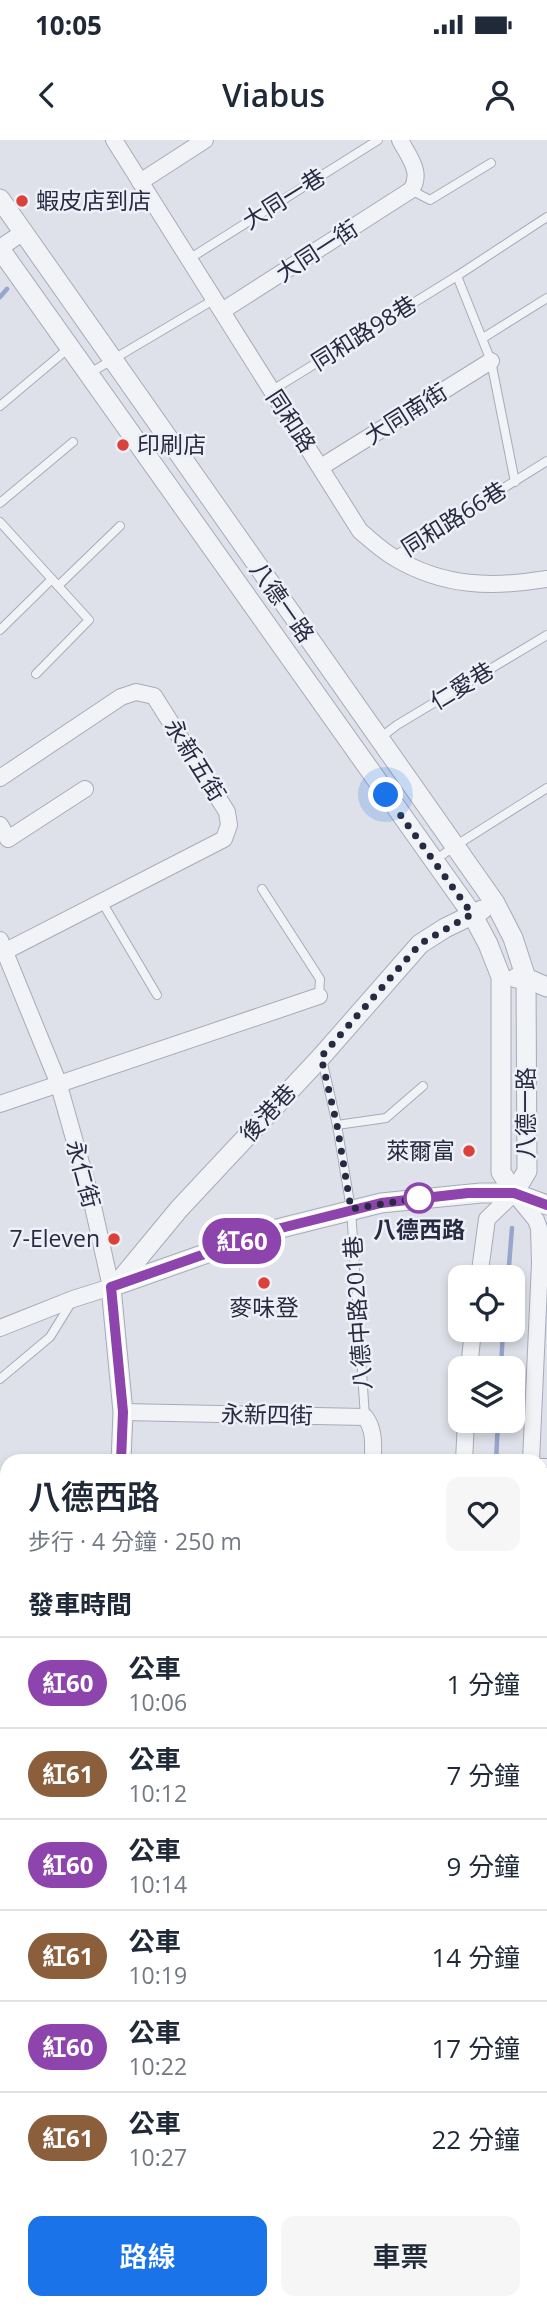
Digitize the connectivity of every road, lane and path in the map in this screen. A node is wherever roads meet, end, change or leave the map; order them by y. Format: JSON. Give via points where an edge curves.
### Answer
{"nodes":[{"id":1,"x":114,"y":140,"type":"edge"},
{"id":2,"x":205,"y":140,"type":"edge"},
{"id":3,"x":378,"y":140,"type":"edge"},
{"id":4,"x":400,"y":140,"type":"edge"},
{"id":5,"x":491,"y":163,"type":"dead end"},
{"id":6,"x":140,"y":182,"type":"junction"},
{"id":7,"x":411,"y":190,"type":"junction"},
{"id":8,"x":0,"y":200,"type":"edge"},
{"id":9,"x":547,"y":218,"type":"edge"},
{"id":10,"x":22,"y":233,"type":"junction"},
{"id":11,"x":0,"y":248,"type":"edge"},
{"id":12,"x":189,"y":259,"type":"junction"},
{"id":13,"x":457,"y":276,"type":"junction"},
{"id":14,"x":547,"y":298,"type":"edge"},
{"id":15,"x":219,"y":305,"type":"junction"},
{"id":16,"x":483,"y":338,"type":"junction"},
{"id":17,"x":71,"y":346,"type":"junction"},
{"id":18,"x":112,"y":361,"type":"junction"},
{"id":19,"x":491,"y":361,"type":"junction"},
{"id":20,"x":90,"y":373,"type":"junction"},
{"id":21,"x":271,"y":391,"type":"junction"},
{"id":22,"x":0,"y":406,"type":"edge"},
{"id":23,"x":74,"y":442,"type":"dead end"},
{"id":24,"x":547,"y":461,"type":"edge"},
{"id":25,"x":321,"y":467,"type":"junction"},
{"id":26,"x":515,"y":482,"type":"junction"},
{"id":27,"x":0,"y":503,"type":"edge"},
{"id":28,"x":0,"y":522,"type":"edge"},
{"id":29,"x":120,"y":526,"type":"dead end"},
{"id":30,"x":393,"y":557,"type":"junction"},
{"id":31,"x":55,"y":582,"type":"junction"},
{"id":32,"x":547,"y":583,"type":"edge"},
{"id":33,"x":0,"y":630,"type":"edge"},
{"id":34,"x":547,"y":635,"type":"edge"},
{"id":35,"x":36,"y":674,"type":"dead end"},
{"id":36,"x":379,"y":739,"type":"junction"},
{"id":37,"x":0,"y":778,"type":"edge"},
{"id":38,"x":547,"y":788,"type":"edge"},
{"id":39,"x":85,"y":789,"type":"dead end"},
{"id":40,"x":0,"y":825,"type":"edge"},
{"id":41,"x":455,"y":846,"type":"junction"},
{"id":42,"x":433,"y":862,"type":"junction"},
{"id":43,"x":262,"y":889,"type":"dead end"},
{"id":44,"x":102,"y":902,"type":"junction"},
{"id":45,"x":495,"y":903,"type":"junction"},
{"id":46,"x":472,"y":914,"type":"junction"},
{"id":47,"x":2,"y":948,"type":"edge"},
{"id":48,"x":501,"y":977,"type":"junction"},
{"id":49,"x":526,"y":978,"type":"junction"},
{"id":50,"x":547,"y":987,"type":"edge"},
{"id":51,"x":156,"y":995,"type":"dead end"},
{"id":52,"x":319,"y":996,"type":"joint"},
{"id":53,"x":321,"y":1057,"type":"junction"},
{"id":54,"x":58,"y":1082,"type":"junction"},
{"id":55,"x":423,"y":1086,"type":"dead end"},
{"id":56,"x":0,"y":1104,"type":"edge"},
{"id":57,"x":337,"y":1125,"type":"junction"},
{"id":58,"x":514,"y":1193,"type":"junction"},
{"id":59,"x":547,"y":1205,"type":"edge"},
{"id":60,"x":351,"y":1209,"type":"junction"},
{"id":61,"x":482,"y":1265,"type":"edge"},
{"id":62,"x":543,"y":1266,"type":"edge"},
{"id":63,"x":113,"y":1286,"type":"junction"},
{"id":64,"x":74,"y":1299,"type":"junction"},
{"id":65,"x":0,"y":1328,"type":"edge"},
{"id":66,"x":0,"y":1379,"type":"edge"},
{"id":67,"x":123,"y":1412,"type":"junction"},
{"id":68,"x":365,"y":1417,"type":"junction"},
{"id":69,"x":465,"y":1433,"type":"edge"},
{"id":70,"x":121,"y":1454,"type":"edge"},
{"id":71,"x":373,"y":1454,"type":"edge"},
{"id":72,"x":464,"y":1454,"type":"edge"},
{"id":73,"x":531,"y":1454,"type":"edge"}],
"edges":[{"from":1,"to":6,"type":"street","name":"同和路"},
{"from":2,"to":6,"type":"street"},
{"from":3,"to":12,"type":"lane","name":"大同一巷"},
{"from":4,"to":7,"type":"street","via":[[417,172]]},
{"from":5,"to":7,"type":"lane","via":[[430,200]]},
{"from":6,"to":12,"type":"street","name":"同和路"},
{"from":7,"to":15,"type":"street","name":"大同一街"},
{"from":8,"to":10,"type":"street","name":"八德一路"},
{"from":9,"to":13,"type":"lane","name":"同和路98巷"},
{"from":10,"to":11,"type":"street","name":"八德一路"},
{"from":10,"to":18,"type":"street","name":"八德一路"},
{"from":11,"to":17,"type":"street","name":"八德一路"},
{"from":12,"to":15,"type":"street","name":"同和路"},
{"from":13,"to":16,"type":"lane"},
{"from":13,"to":21,"type":"lane","name":"同和路98巷"},
{"from":14,"to":16,"type":"lane"},
{"from":15,"to":18,"type":"lane"},
{"from":15,"to":21,"type":"street","name":"同和路"},
{"from":16,"to":19,"type":"lane"},
{"from":17,"to":20,"type":"street","name":"八德一路"},
{"from":17,"to":22,"type":"lane"},
{"from":18,"to":20,"type":"lane"},
{"from":18,"to":36,"type":"street","name":"八德一路"},
{"from":19,"to":25,"type":"street","name":"大同南街"},
{"from":19,"to":26,"type":"lane"},
{"from":20,"to":42,"type":"street","name":"八德一路"},
{"from":21,"to":25,"type":"street","name":"同和路"},
{"from":23,"to":27,"type":"lane"},
{"from":24,"to":26,"type":"lane","name":"同和路66巷"},
{"from":25,"to":30,"type":"street","name":"同和路","via":[[360,531]]},
{"from":26,"to":30,"type":"lane","name":"同和路66巷"},
{"from":28,"to":31,"type":"lane"},
{"from":29,"to":31,"type":"lane"},
{"from":30,"to":32,"type":"street","name":"同和路","via":[[425,573],[465,584]]},
{"from":31,"to":33,"type":"lane"},
{"from":31,"to":35,"type":"lane","via":[[89,620]]},
{"from":34,"to":36,"type":"lane","name":"仁愛巷"},
{"from":36,"to":41,"type":"street","name":"八德一路"},
{"from":37,"to":44,"type":"street","name":"永新五街","via":[[121,697],[136,692],[154,696],[227,812],[229,825],[224,839]]},
{"from":38,"to":41,"type":"lane"},
{"from":39,"to":40,"type":"street","via":[[8,839]]},
{"from":41,"to":42,"type":"lane"},
{"from":41,"to":45,"type":"street","name":"八德一路"},
{"from":42,"to":46,"type":"street","name":"八德一路"},
{"from":43,"to":52,"type":"lane","via":[[320,979]]},
{"from":44,"to":47,"type":"street","name":"永新五街"},
{"from":44,"to":51,"type":"lane"},
{"from":45,"to":46,"type":"street","name":"後港巷"},
{"from":45,"to":49,"type":"street","name":"八德一路"},
{"from":46,"to":48,"type":"street","name":"八德一路"},
{"from":46,"to":53,"type":"street","name":"後港巷","via":[[420,944]]},
{"from":47,"to":54,"type":"street","name":"永仁街"},
{"from":48,"to":49,"type":"street"},
{"from":48,"to":58,"type":"street","name":"八德一路","via":[[501,1172]]},
{"from":49,"to":50,"type":"street"},
{"from":49,"to":58,"type":"street","name":"八德一路","via":[[527,1171]]},
{"from":52,"to":54,"type":"street"},
{"from":53,"to":57,"type":"lane","name":"八德中路201巷"},
{"from":53,"to":63,"type":"street","name":"後港巷","via":[[178,1209]]},
{"from":54,"to":56,"type":"street"},
{"from":54,"to":63,"type":"street","name":"永仁街"},
{"from":55,"to":57,"type":"lane","via":[[386,1118]]},
{"from":57,"to":60,"type":"lane","name":"八德中路201巷"},
{"from":58,"to":59,"type":"street"},
{"from":58,"to":60,"type":"street","via":[[468,1193]]},
{"from":58,"to":61,"type":"street","via":[[487,1219]]},
{"from":58,"to":62,"type":"street","via":[[536,1220]]},
{"from":60,"to":63,"type":"street","via":[[273,1230]]},
{"from":60,"to":68,"type":"lane","name":"八德中路201巷"},
{"from":62,"to":73,"type":"street"},
{"from":63,"to":64,"type":"street"},
{"from":63,"to":67,"type":"street","name":"永仁街"},
{"from":64,"to":65,"type":"street"},
{"from":64,"to":66,"type":"lane","via":[[51,1337]]},
{"from":67,"to":68,"type":"street","name":"永新四街"},
{"from":67,"to":70,"type":"street","name":"永仁街"},
{"from":68,"to":71,"type":"street","via":[[371,1424]]},
{"from":69,"to":72,"type":"street"}]}
